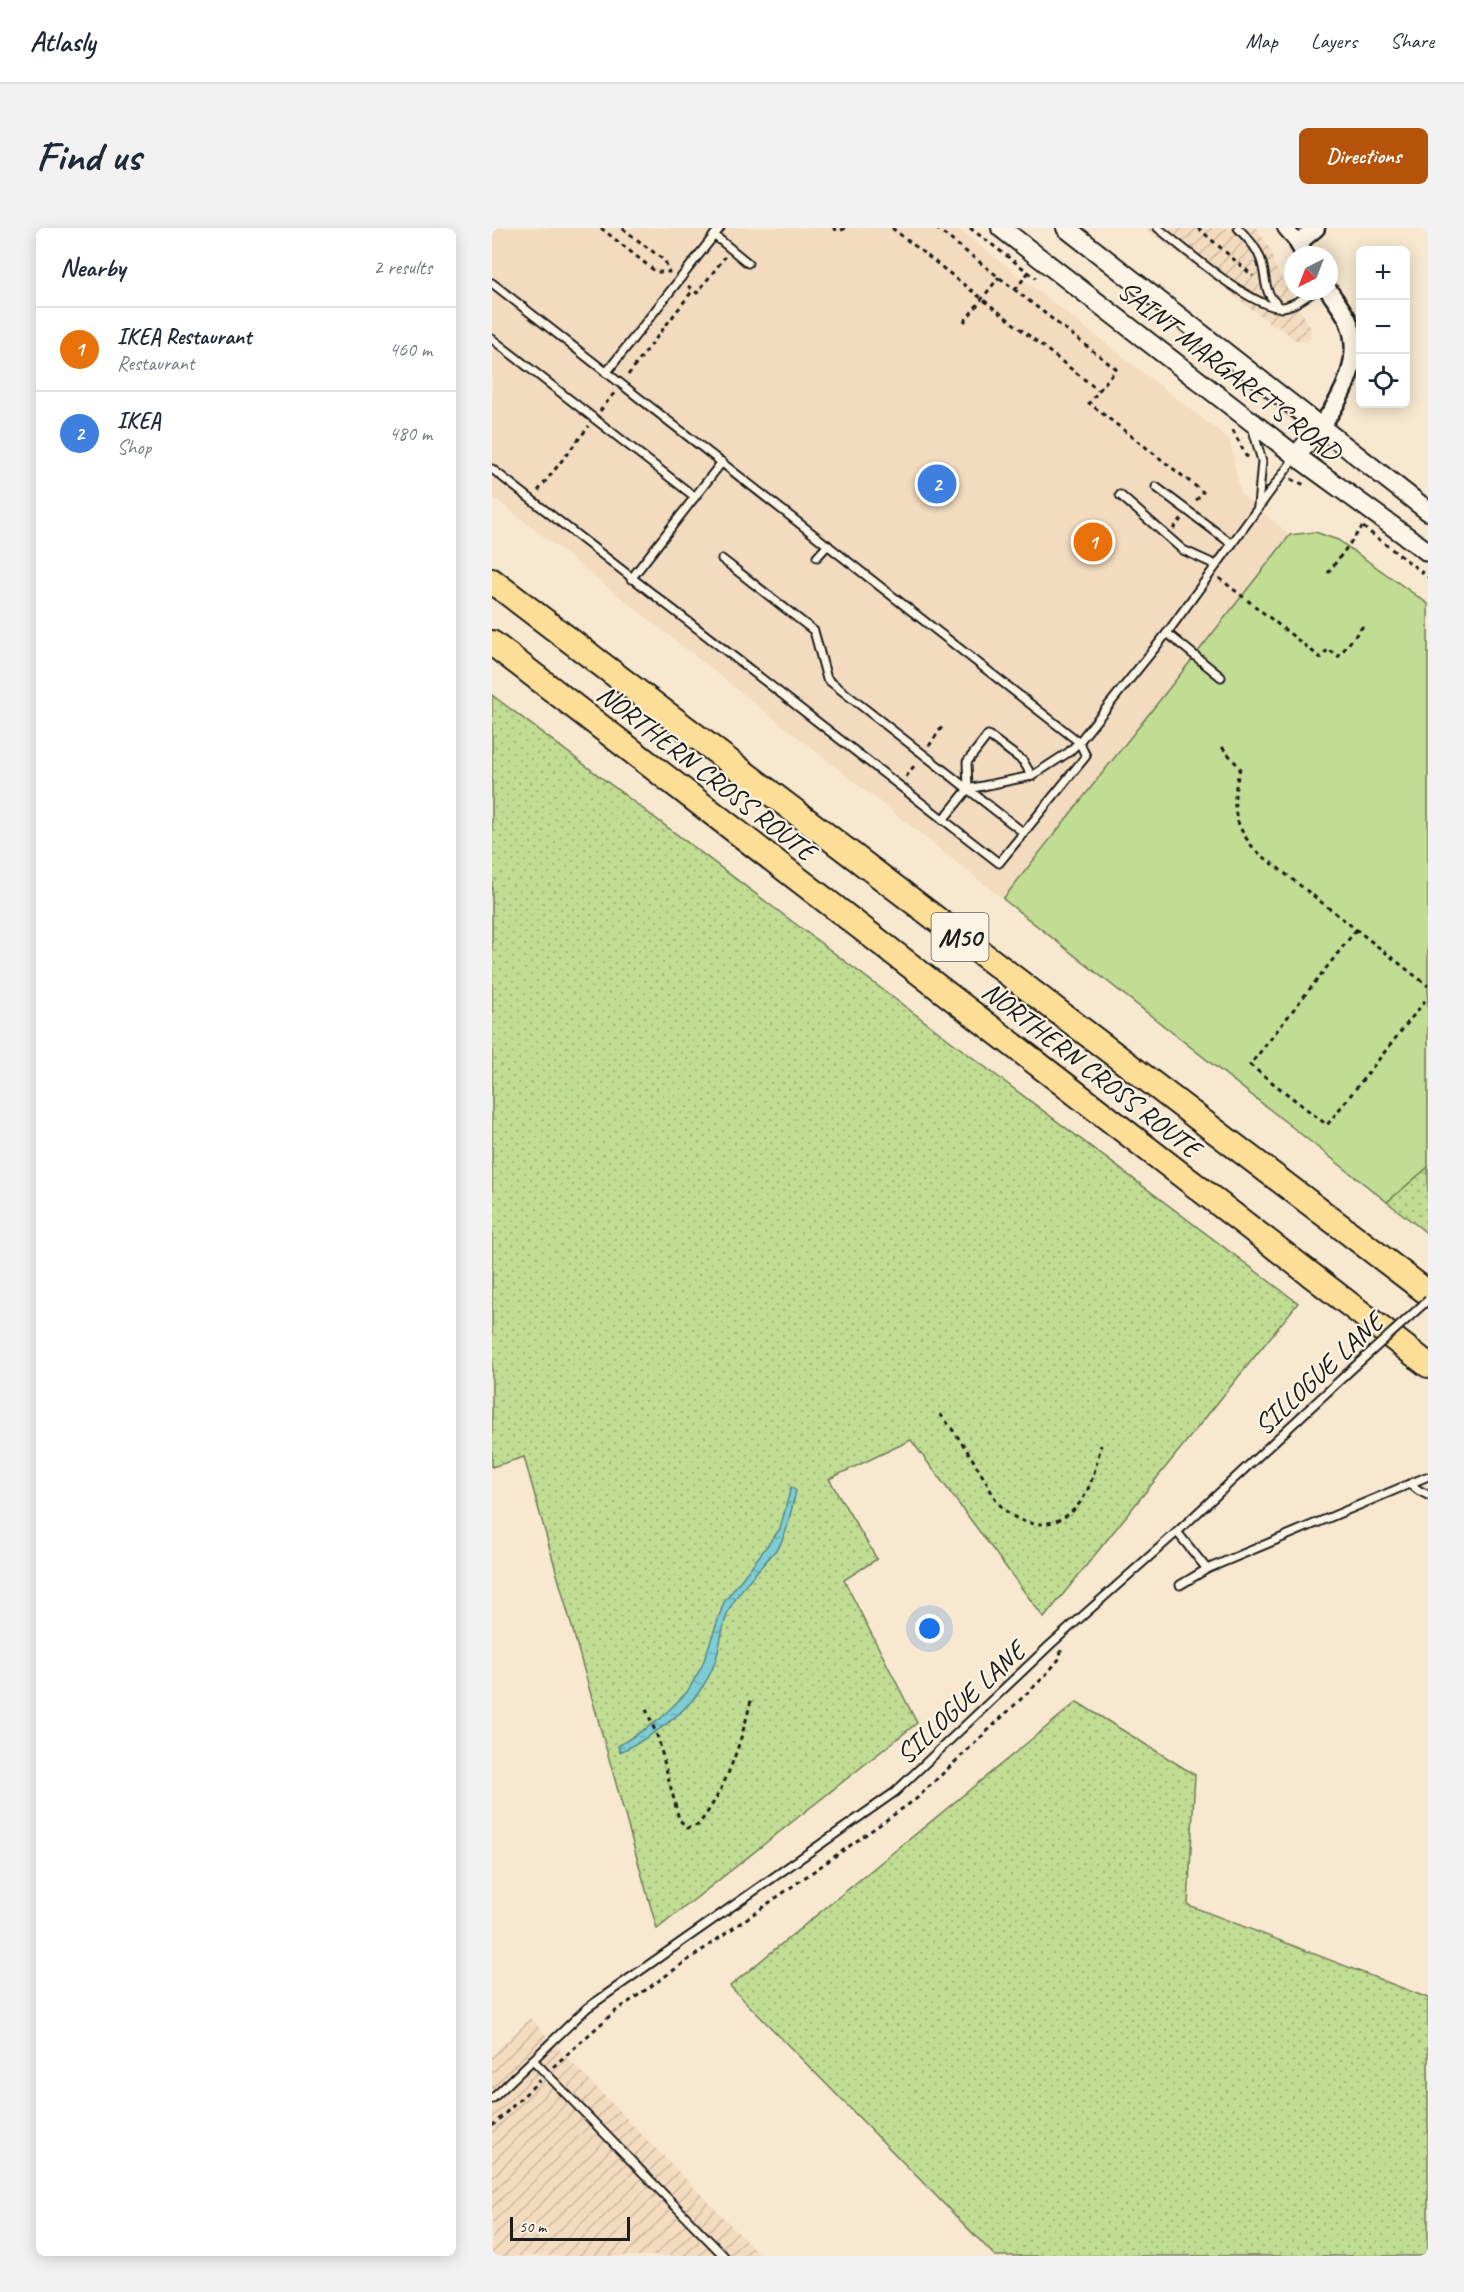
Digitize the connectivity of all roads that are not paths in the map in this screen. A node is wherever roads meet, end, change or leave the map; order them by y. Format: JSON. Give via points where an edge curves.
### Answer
{"nodes":[{"id":1,"x":720,"y":228,"type":"edge"},
{"id":2,"x":1001,"y":228,"type":"edge"},
{"id":3,"x":1066,"y":228,"type":"edge"},
{"id":4,"x":1158,"y":228,"type":"edge"},
{"id":5,"x":1239,"y":228,"type":"edge"},
{"id":6,"x":1285,"y":228,"type":"edge"},
{"id":7,"x":1316,"y":228,"type":"edge"},
{"id":8,"x":714,"y":235,"type":"junction"},
{"id":9,"x":1299,"y":246,"type":"edge"},
{"id":10,"x":1303,"y":246,"type":"edge"},
{"id":11,"x":748,"y":263,"type":"dead end"},
{"id":12,"x":492,"y":284,"type":"edge"},
{"id":13,"x":1300,"y":300,"type":"edge"},
{"id":14,"x":1335,"y":300,"type":"edge"},
{"id":15,"x":1281,"y":308,"type":"junction"},
{"id":16,"x":492,"y":339,"type":"edge"},
{"id":17,"x":606,"y":373,"type":"junction"},
{"id":18,"x":1246,"y":417,"type":"junction"},
{"id":19,"x":1322,"y":425,"type":"junction"},
{"id":20,"x":1296,"y":456,"type":"junction"},
{"id":21,"x":722,"y":462,"type":"junction"},
{"id":22,"x":492,"y":469,"type":"edge"},
{"id":23,"x":1156,"y":487,"type":"dead end"},
{"id":24,"x":1120,"y":495,"type":"dead end"},
{"id":25,"x":695,"y":496,"type":"junction"},
{"id":26,"x":1258,"y":506,"type":"junction"},
{"id":27,"x":1428,"y":511,"type":"edge"},
{"id":28,"x":1232,"y":544,"type":"junction"},
{"id":29,"x":828,"y":545,"type":"junction"},
{"id":30,"x":1428,"y":552,"type":"edge"},
{"id":31,"x":817,"y":557,"type":"dead end"},
{"id":32,"x":722,"y":559,"type":"dead end"},
{"id":33,"x":1214,"y":568,"type":"junction"},
{"id":34,"x":631,"y":579,"type":"junction"},
{"id":35,"x":492,"y":581,"type":"edge"},
{"id":36,"x":1167,"y":633,"type":"junction"},
{"id":37,"x":492,"y":643,"type":"edge"},
{"id":38,"x":492,"y":661,"type":"edge"},
{"id":39,"x":1221,"y":677,"type":"dead end"},
{"id":40,"x":1079,"y":742,"type":"junction"},
{"id":41,"x":1032,"y":776,"type":"junction"},
{"id":42,"x":968,"y":789,"type":"junction"},
{"id":43,"x":944,"y":820,"type":"junction"},
{"id":44,"x":1024,"y":833,"type":"junction"},
{"id":45,"x":824,"y":901,"type":"junction"},
{"id":46,"x":1428,"y":1293,"type":"edge"},
{"id":47,"x":1428,"y":1300,"type":"edge"},
{"id":48,"x":1428,"y":1365,"type":"edge"},
{"id":49,"x":1426,"y":1477,"type":"dead end"},
{"id":50,"x":1411,"y":1484,"type":"junction"},
{"id":51,"x":1428,"y":1495,"type":"edge"},
{"id":52,"x":1177,"y":1532,"type":"junction"},
{"id":53,"x":1207,"y":1569,"type":"junction"},
{"id":54,"x":1180,"y":1585,"type":"dead end"},
{"id":55,"x":533,"y":2060,"type":"junction"},
{"id":56,"x":492,"y":2099,"type":"edge"},
{"id":57,"x":724,"y":2256,"type":"edge"}],
"edges":[{"from":1,"to":8,"type":"lane"},
{"from":2,"to":18,"type":"main road","name":"SAINT MARGARET'S ROAD"},
{"from":3,"to":19,"type":"main road","name":"SAINT MARGARET'S ROAD"},
{"from":4,"to":15,"type":"lane","via":[[1255,299]]},
{"from":5,"to":15,"type":"lane","via":[[1257,250],[1268,295]]},
{"from":6,"to":9,"type":"street"},
{"from":7,"to":10,"type":"street"},
{"from":8,"to":11,"type":"lane"},
{"from":8,"to":17,"type":"lane"},
{"from":12,"to":17,"type":"lane"},
{"from":13,"to":15,"type":"lane"},
{"from":14,"to":19,"type":"street","name":"SAINT MARGARET'S ROAD","via":[[1348,319],[1352,346],[1350,376],[1340,400]]},
{"from":16,"to":25,"type":"lane"},
{"from":17,"to":21,"type":"lane"},
{"from":18,"to":20,"type":"main road","name":"SAINT MARGARET'S ROAD"},
{"from":18,"to":26,"type":"lane","via":[[1257,436],[1262,459]]},
{"from":19,"to":20,"type":"main road"},
{"from":19,"to":27,"type":"main road","name":"SAINT MARGARET'S ROAD"},
{"from":20,"to":26,"type":"lane"},
{"from":20,"to":30,"type":"main road","name":"SAINT MARGARET'S ROAD"},
{"from":21,"to":25,"type":"lane"},
{"from":21,"to":29,"type":"lane"},
{"from":22,"to":34,"type":"lane"},
{"from":23,"to":28,"type":"lane"},
{"from":24,"to":33,"type":"lane","via":[[1167,538]]},
{"from":25,"to":34,"type":"lane"},
{"from":26,"to":28,"type":"lane"},
{"from":28,"to":33,"type":"lane"},
{"from":29,"to":31,"type":"lane"},
{"from":29,"to":40,"type":"lane"},
{"from":32,"to":42,"type":"lane","via":[[814,631],[827,679]]},
{"from":33,"to":36,"type":"lane"},
{"from":34,"to":43,"type":"lane"},
{"from":35,"to":46,"type":"highway","name":"NORTHERN CROSS ROUTE","number":"M50"},
{"from":36,"to":39,"type":"lane"},
{"from":36,"to":40,"type":"lane"},
{"from":37,"to":45,"type":"highway","name":"NORTHERN CROSS ROUTE","number":"M50"},
{"from":38,"to":45,"type":"highway"},
{"from":40,"to":41,"type":"lane","via":[[1069,753]]},
{"from":40,"to":44,"type":"lane","via":[[1086,756]]},
{"from":41,"to":42,"type":"lane"},
{"from":41,"to":42,"type":"lane","via":[[1023,761],[988,735],[967,762]]},
{"from":42,"to":43,"type":"lane"},
{"from":42,"to":44,"type":"lane"},
{"from":43,"to":44,"type":"lane","via":[[999,863]]},
{"from":45,"to":48,"type":"highway","name":"NORTHERN CROSS ROUTE","number":"M50"},
{"from":47,"to":52,"type":"lane","name":"SILLOGUE LANE","bridge":true},
{"from":49,"to":50,"type":"lane"},
{"from":50,"to":51,"type":"lane"},
{"from":50,"to":53,"type":"lane"},
{"from":52,"to":53,"type":"lane"},
{"from":52,"to":55,"type":"lane","name":"SILLOGUE LANE","via":[[1051,1644],[895,1792],[587,2008]]},
{"from":53,"to":54,"type":"lane"},
{"from":55,"to":56,"type":"lane","name":"SILLOGUE LANE"},
{"from":55,"to":57,"type":"lane"}]}
